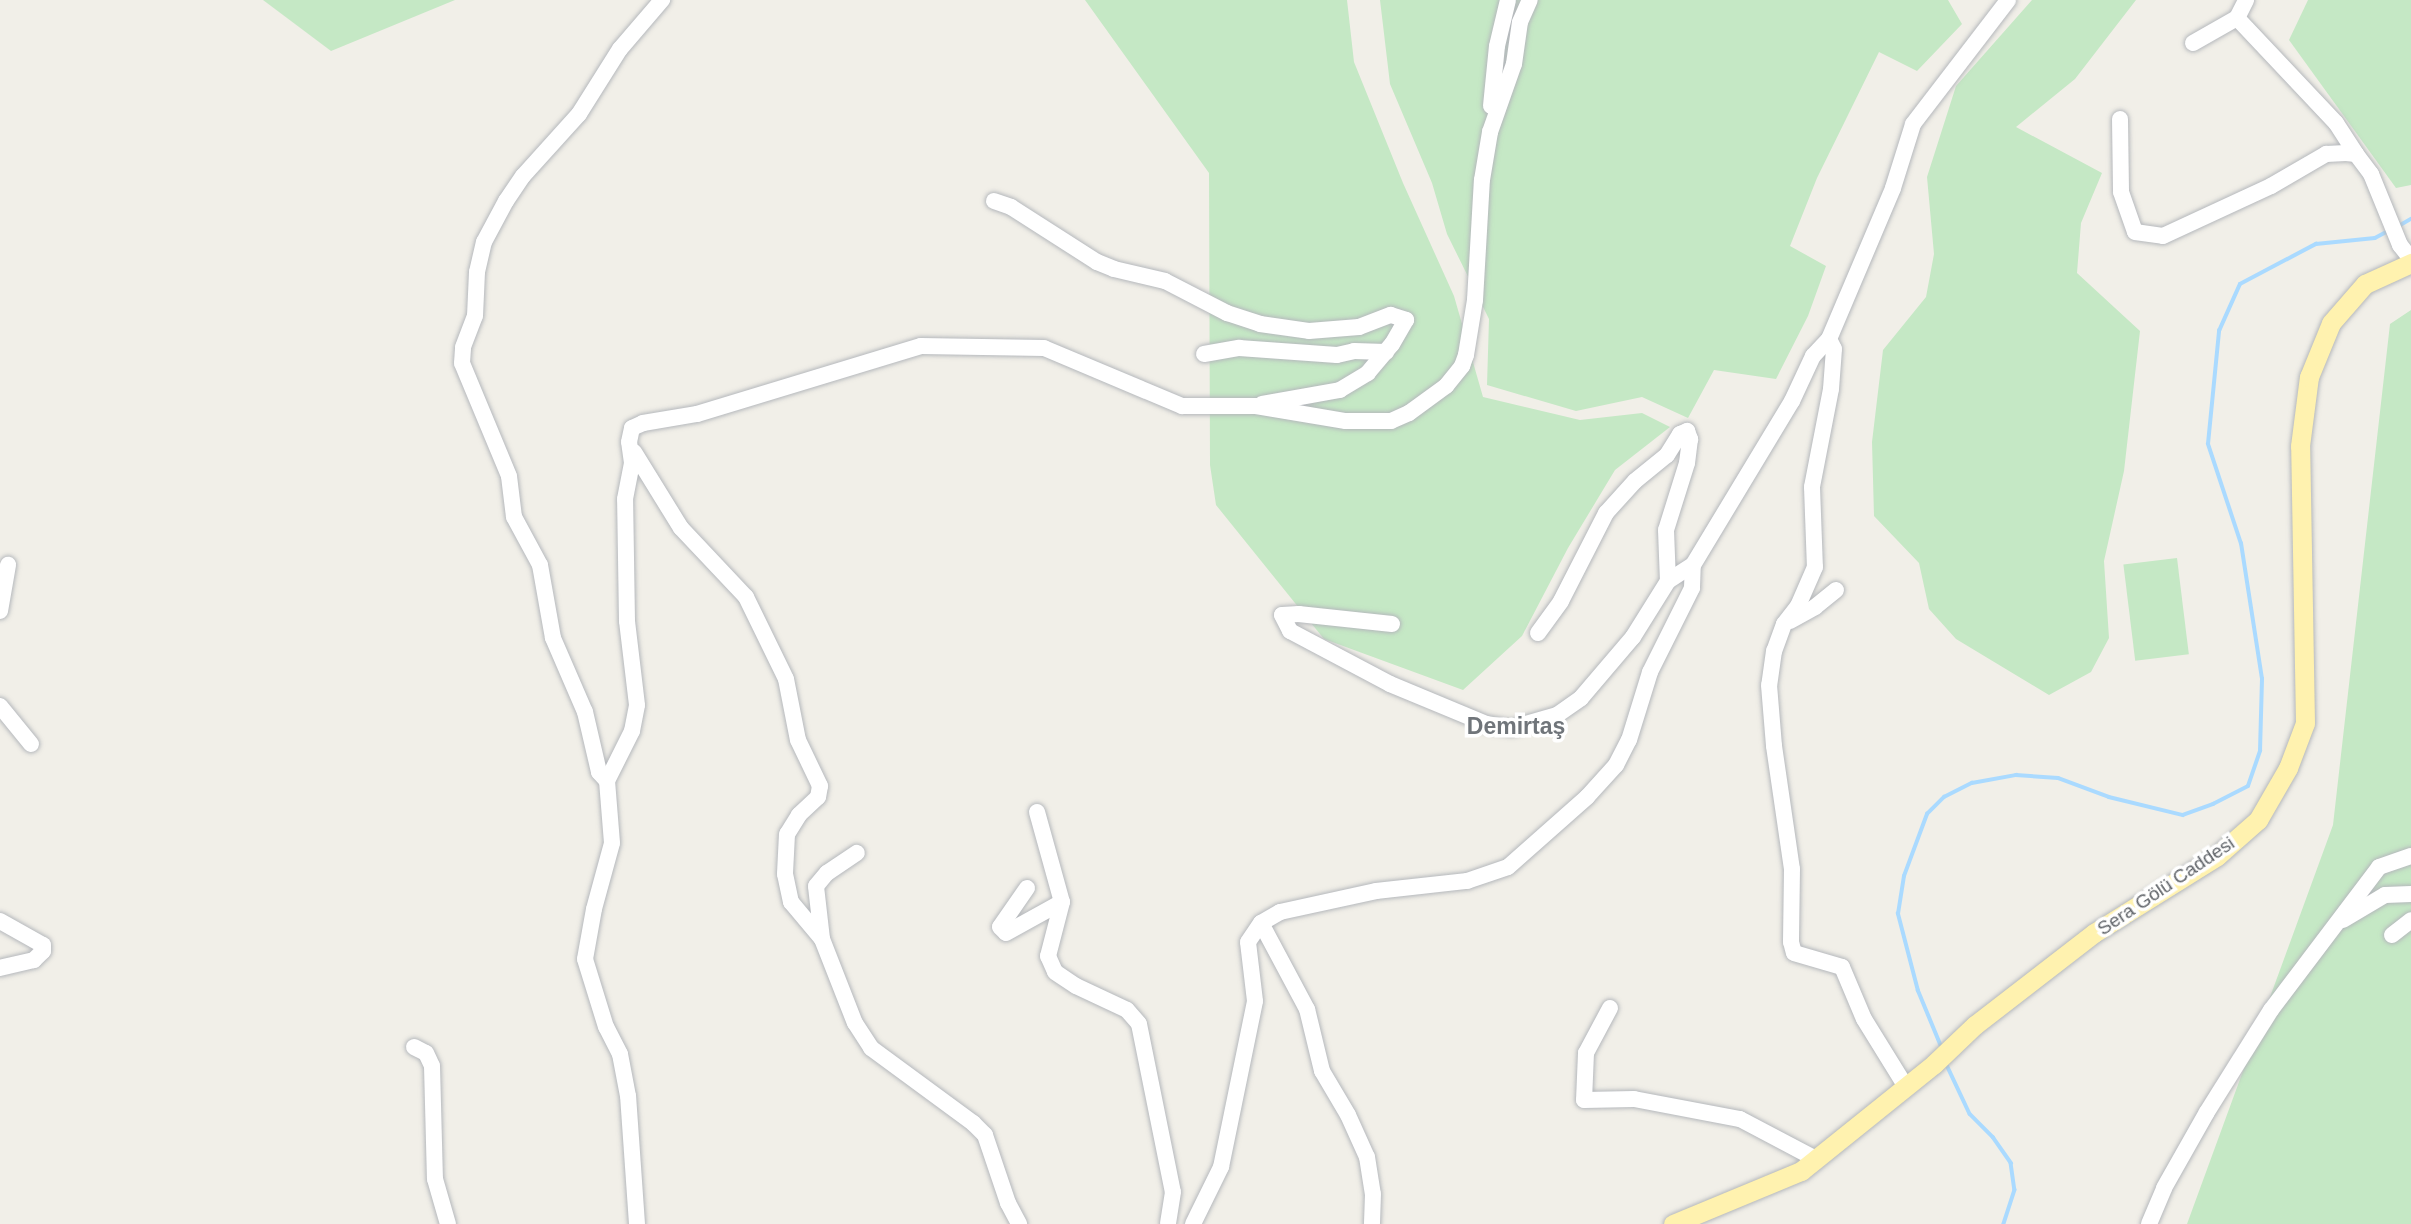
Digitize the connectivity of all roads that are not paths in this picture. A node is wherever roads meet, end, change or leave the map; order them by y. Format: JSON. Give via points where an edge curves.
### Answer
{"nodes":[{"id":1,"x":662,"y":0,"type":"edge"},
{"id":2,"x":1508,"y":0,"type":"edge"},
{"id":3,"x":1530,"y":0,"type":"edge"},
{"id":4,"x":2008,"y":0,"type":"edge"},
{"id":5,"x":2246,"y":0,"type":"edge"},
{"id":6,"x":2237,"y":18,"type":"junction"},
{"id":7,"x":2193,"y":43,"type":"dead end"},
{"id":8,"x":2120,"y":120,"type":"dead end"},
{"id":9,"x":1490,"y":132,"type":"junction"},
{"id":10,"x":2356,"y":155,"type":"junction"},
{"id":11,"x":994,"y":201,"type":"dead end"},
{"id":12,"x":2411,"y":261,"type":"edge"},
{"id":13,"x":1829,"y":339,"type":"junction"},
{"id":14,"x":1386,"y":352,"type":"junction"},
{"id":15,"x":1205,"y":354,"type":"dead end"},
{"id":16,"x":1256,"y":406,"type":"junction"},
{"id":17,"x":629,"y":442,"type":"junction"},
{"id":18,"x":8,"y":565,"type":"dead end"},
{"id":19,"x":1693,"y":565,"type":"junction"},
{"id":20,"x":1668,"y":581,"type":"junction"},
{"id":21,"x":1836,"y":590,"type":"dead end"},
{"id":22,"x":0,"y":611,"type":"edge"},
{"id":23,"x":1392,"y":624,"type":"dead end"},
{"id":24,"x":1784,"y":624,"type":"junction"},
{"id":25,"x":1538,"y":632,"type":"dead end"},
{"id":26,"x":0,"y":706,"type":"edge"},
{"id":27,"x":31,"y":744,"type":"dead end"},
{"id":28,"x":607,"y":781,"type":"junction"},
{"id":29,"x":1037,"y":812,"type":"dead end"},
{"id":30,"x":857,"y":853,"type":"dead end"},
{"id":31,"x":2411,"y":856,"type":"edge"},
{"id":32,"x":1027,"y":888,"type":"dead end"},
{"id":33,"x":2411,"y":894,"type":"edge"},
{"id":34,"x":1062,"y":902,"type":"junction"},
{"id":35,"x":2411,"y":920,"type":"edge"},
{"id":36,"x":0,"y":921,"type":"edge"},
{"id":37,"x":1261,"y":923,"type":"junction"},
{"id":38,"x":2335,"y":925,"type":"junction"},
{"id":39,"x":2392,"y":935,"type":"dead end"},
{"id":40,"x":822,"y":939,"type":"junction"},
{"id":41,"x":0,"y":968,"type":"edge"},
{"id":42,"x":1610,"y":1009,"type":"dead end"},
{"id":43,"x":414,"y":1047,"type":"dead end"},
{"id":44,"x":1906,"y":1087,"type":"junction"},
{"id":45,"x":1816,"y":1159,"type":"junction"},
{"id":46,"x":448,"y":1224,"type":"edge"},
{"id":47,"x":637,"y":1224,"type":"edge"},
{"id":48,"x":1019,"y":1224,"type":"edge"},
{"id":49,"x":1168,"y":1224,"type":"edge"},
{"id":50,"x":1193,"y":1224,"type":"edge"},
{"id":51,"x":1372,"y":1224,"type":"edge"},
{"id":52,"x":1673,"y":1224,"type":"edge"},
{"id":53,"x":2149,"y":1224,"type":"edge"}],
"edges":[{"from":1,"to":28,"type":"street","via":[[620,49],[579,114],[506,201],[484,242],[475,316],[463,346],[462,363],[509,476],[514,517],[540,565],[553,638],[585,712],[599,772]]},
{"from":2,"to":9,"type":"street","via":[[1494,63]]},
{"from":3,"to":9,"type":"street"},
{"from":4,"to":13,"type":"street","via":[[1913,124],[1893,188]]},
{"from":5,"to":6,"type":"street"},
{"from":6,"to":7,"type":"street"},
{"from":6,"to":10,"type":"street","via":[[2336,123]]},
{"from":8,"to":10,"type":"street","via":[[2121,192],[2135,232],[2163,236],[2271,186],[2326,154]]},
{"from":9,"to":16,"type":"street","via":[[1466,355],[1446,386],[1391,421],[1346,421]]},
{"from":10,"to":12,"type":"street","via":[[2371,174]]},
{"from":11,"to":14,"type":"street","via":[[1011,206],[1114,270],[1165,281],[1227,313],[1260,324],[1309,331],[1359,327],[1391,315],[1406,320]]},
{"from":12,"to":44,"type":"main road","name":"Sera Gölü Caddesi","via":[[2365,284],[2331,323],[2309,377],[2300,446],[2305,723],[2288,768],[2258,820],[2217,856],[2094,933],[1975,1025]]},
{"from":13,"to":19,"type":"street","via":[[1813,356],[1792,401]]},
{"from":13,"to":24,"type":"street","via":[[1835,349],[1831,389],[1812,487],[1815,567],[1798,606]]},
{"from":14,"to":15,"type":"street","via":[[1338,355],[1239,348]]},
{"from":14,"to":16,"type":"street","via":[[1368,373],[1340,390]]},
{"from":16,"to":17,"type":"street","via":[[1182,406],[1044,348],[921,346],[697,414],[643,423],[632,428]]},
{"from":17,"to":28,"type":"street","via":[[627,621],[637,705],[632,731]]},
{"from":17,"to":40,"type":"street","via":[[681,528],[746,597],[786,679],[798,740],[820,786],[818,797],[799,814],[787,834],[785,874],[791,902]]},
{"from":18,"to":22,"type":"street"},
{"from":19,"to":20,"type":"street"},
{"from":19,"to":37,"type":"street","via":[[1692,588],[1650,672],[1629,740],[1616,765],[1508,867],[1467,881],[1376,891],[1280,912]]},
{"from":20,"to":23,"type":"street","via":[[1633,637],[1581,698],[1557,715],[1512,728],[1486,724],[1390,684],[1290,631],[1282,615]]},
{"from":20,"to":25,"type":"street","via":[[1666,530],[1687,463],[1687,431],[1606,513],[1561,601]]},
{"from":21,"to":24,"type":"street"},
{"from":24,"to":44,"type":"street","via":[[1769,685],[1792,869],[1794,953],[1842,967],[1864,1019]]},
{"from":26,"to":27,"type":"street"},
{"from":28,"to":47,"type":"street","via":[[612,843],[585,958],[606,1027],[620,1054],[628,1096]]},
{"from":29,"to":34,"type":"street"},
{"from":30,"to":40,"type":"street","via":[[816,886]]},
{"from":31,"to":38,"type":"street","via":[[2379,867]]},
{"from":32,"to":34,"type":"street","via":[[1000,927],[1006,933]]},
{"from":33,"to":38,"type":"street","via":[[2385,895]]},
{"from":34,"to":49,"type":"street","via":[[1048,956],[1055,972],[1127,1010],[1139,1024],[1173,1192]]},
{"from":35,"to":39,"type":"street"},
{"from":36,"to":41,"type":"street","via":[[43,945],[34,960]]},
{"from":37,"to":50,"type":"street","via":[[1248,942],[1255,1002],[1221,1167]]},
{"from":37,"to":51,"type":"street","via":[[1307,1009],[1322,1071],[1367,1157]]},
{"from":38,"to":53,"type":"street","via":[[2249,1044],[2164,1188]]},
{"from":40,"to":48,"type":"street","via":[[855,1023],[871,1048],[985,1135]]},
{"from":42,"to":45,"type":"street","via":[[1586,1054],[1584,1100],[1634,1099],[1740,1119]]},
{"from":43,"to":46,"type":"street","via":[[426,1053],[432,1066],[435,1179]]},
{"from":44,"to":45,"type":"main road","name":"Sera Gölü Caddesi"},
{"from":45,"to":52,"type":"main road","name":"Sera Gölü Caddesi","via":[[1801,1171]]}]}
